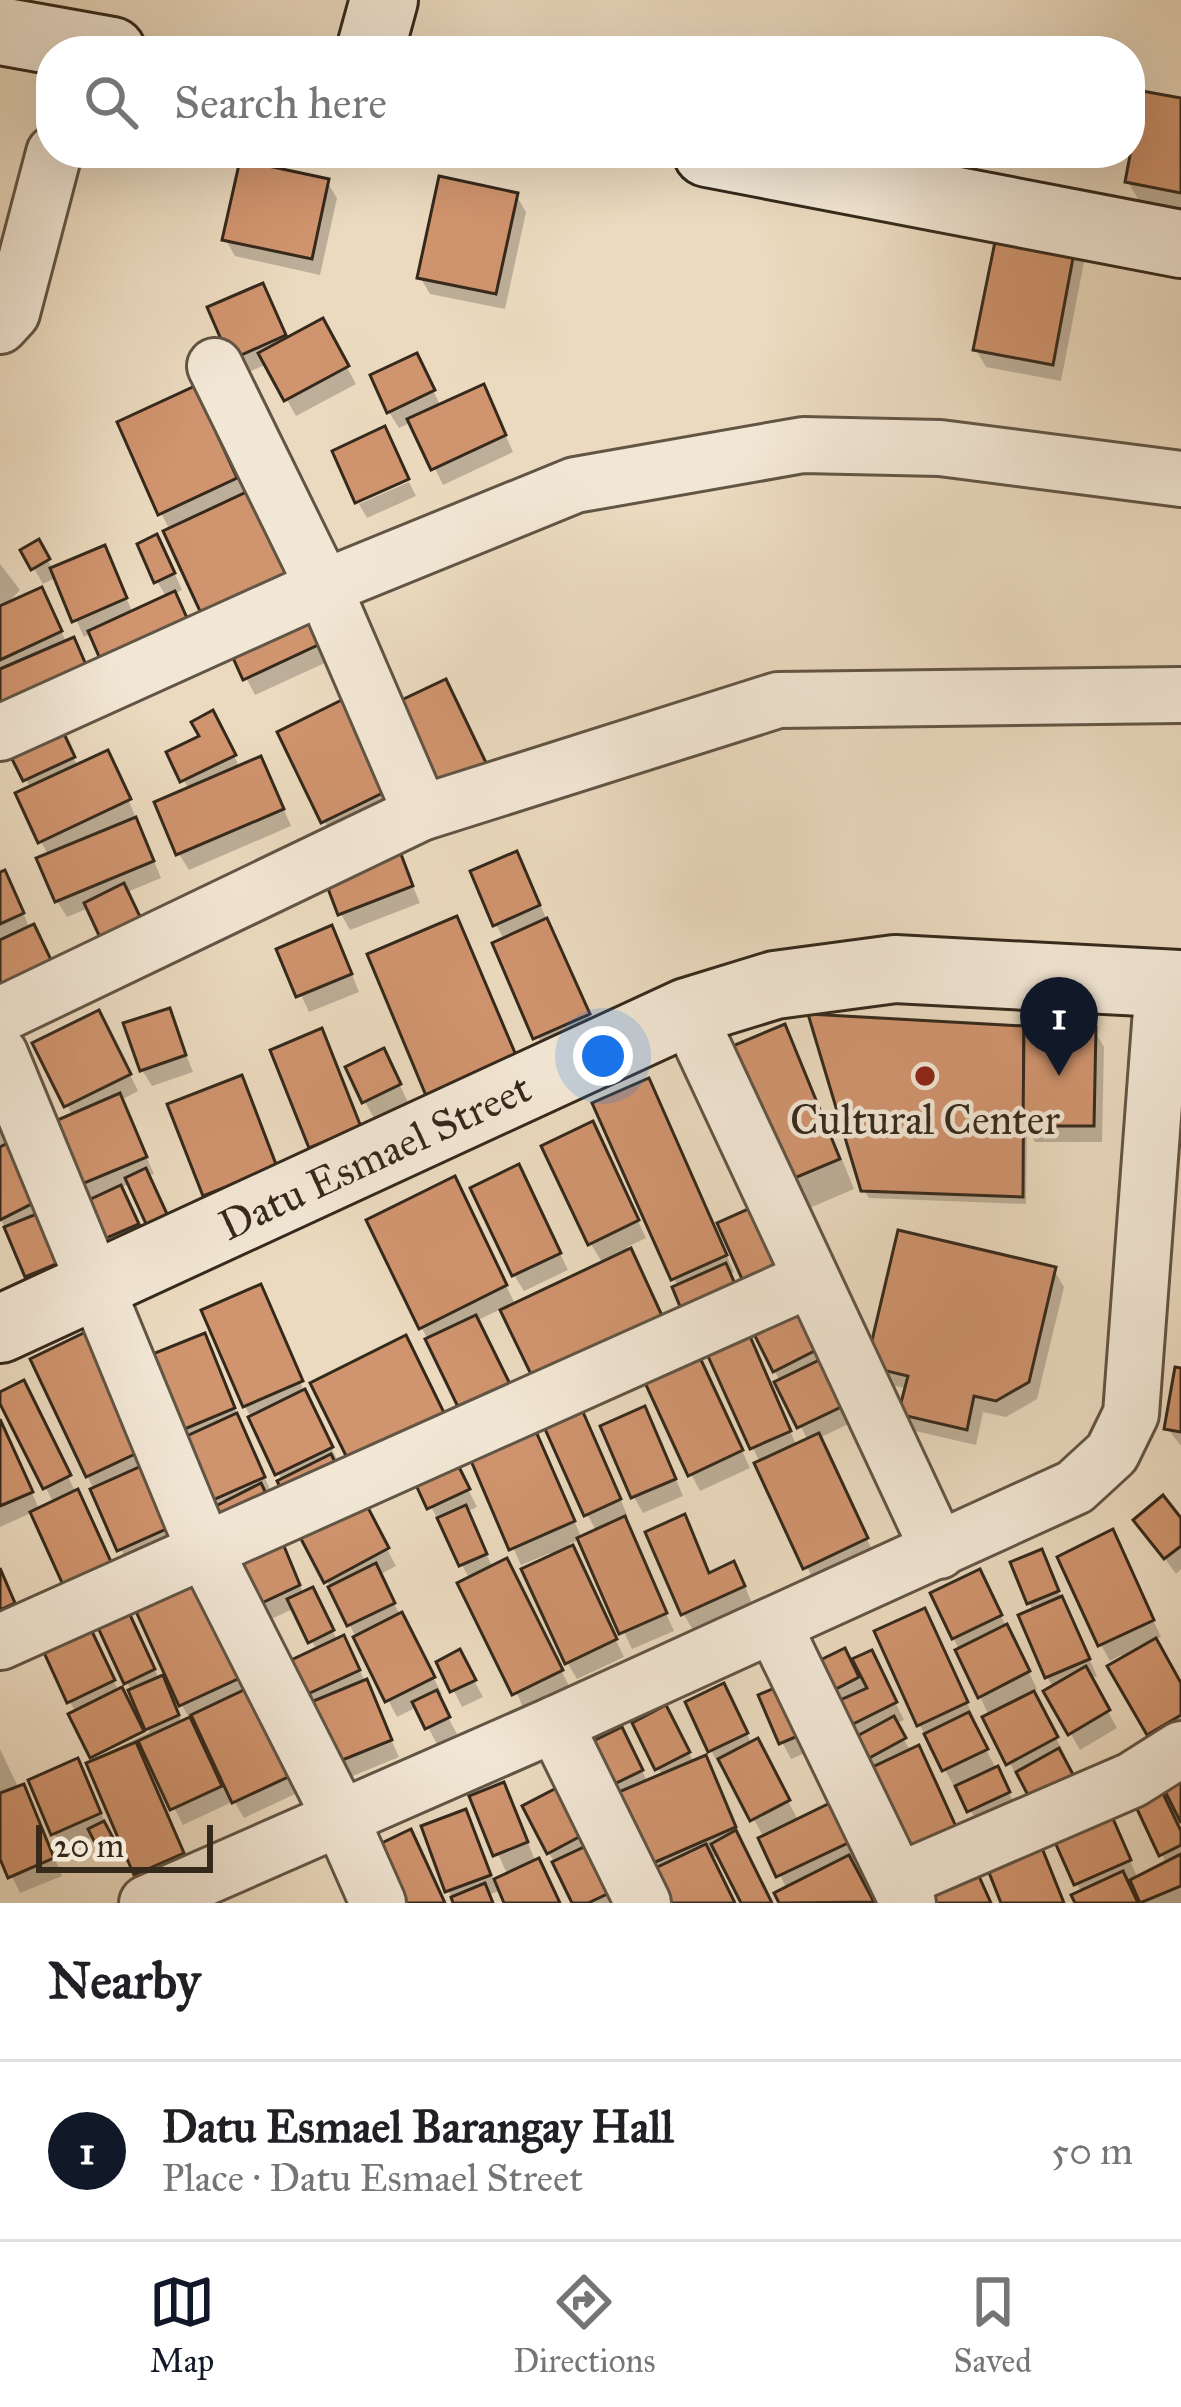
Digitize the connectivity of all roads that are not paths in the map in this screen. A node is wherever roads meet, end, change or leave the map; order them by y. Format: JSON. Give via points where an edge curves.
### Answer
{"nodes":[{"id":1,"x":384,"y":0,"type":"edge"},
{"id":2,"x":0,"y":32,"type":"edge"},
{"id":3,"x":374,"y":36,"type":"edge"},
{"id":4,"x":36,"y":39,"type":"edge"},
{"id":5,"x":49,"y":168,"type":"edge"},
{"id":6,"x":785,"y":168,"type":"edge"},
{"id":7,"x":1181,"y":244,"type":"edge"},
{"id":8,"x":4,"y":316,"type":"edge"},
{"id":9,"x":215,"y":366,"type":"dead end"},
{"id":10,"x":1181,"y":479,"type":"edge"},
{"id":11,"x":324,"y":588,"type":"junction"},
{"id":12,"x":1181,"y":694,"type":"edge"},
{"id":13,"x":0,"y":733,"type":"edge"},
{"id":14,"x":421,"y":814,"type":"junction"},
{"id":15,"x":1172,"y":983,"type":"edge"},
{"id":16,"x":687,"y":1012,"type":"junction"},
{"id":17,"x":0,"y":1015,"type":"edge"},
{"id":18,"x":0,"y":1054,"type":"edge"},
{"id":19,"x":811,"y":1279,"type":"junction"},
{"id":20,"x":96,"y":1288,"type":"junction"},
{"id":21,"x":0,"y":1329,"type":"edge"},
{"id":22,"x":204,"y":1549,"type":"junction"},
{"id":23,"x":939,"y":1551,"type":"junction"},
{"id":24,"x":774,"y":1626,"type":"junction"},
{"id":25,"x":0,"y":1642,"type":"edge"},
{"id":26,"x":556,"y":1724,"type":"junction"},
{"id":27,"x":1181,"y":1749,"type":"edge"},
{"id":28,"x":340,"y":1817,"type":"junction"},
{"id":29,"x":903,"y":1892,"type":"edge"},
{"id":30,"x":147,"y":1903,"type":"edge"},
{"id":31,"x":378,"y":1903,"type":"edge"},
{"id":32,"x":643,"y":1903,"type":"edge"}],
"edges":[{"from":1,"to":3,"type":"street"},
{"from":2,"to":4,"type":"street"},
{"from":5,"to":8,"type":"street"},
{"from":6,"to":7,"type":"street"},
{"from":9,"to":11,"type":"street"},
{"from":10,"to":11,"type":"street","via":[[940,448],[803,445],[574,485]]},
{"from":11,"to":13,"type":"street"},
{"from":11,"to":14,"type":"street"},
{"from":12,"to":14,"type":"street","via":[[778,700]]},
{"from":14,"to":17,"type":"street"},
{"from":15,"to":16,"type":"street","name":"Datu Esmael Street","via":[[895,969],[775,986]]},
{"from":15,"to":23,"type":"street","via":[[1131,1414],[1112,1454],[1075,1486]]},
{"from":16,"to":19,"type":"street"},
{"from":16,"to":20,"type":"street","name":"Datu Esmael Street"},
{"from":18,"to":20,"type":"street"},
{"from":19,"to":22,"type":"street"},
{"from":19,"to":23,"type":"street"},
{"from":20,"to":21,"type":"street","name":"Datu Esmael Street"},
{"from":20,"to":22,"type":"street"},
{"from":22,"to":25,"type":"street"},
{"from":22,"to":28,"type":"street"},
{"from":23,"to":24,"type":"street"},
{"from":24,"to":26,"type":"street"},
{"from":24,"to":29,"type":"street"},
{"from":26,"to":28,"type":"street"},
{"from":26,"to":32,"type":"street"},
{"from":27,"to":29,"type":"street"},
{"from":28,"to":30,"type":"street"},
{"from":28,"to":31,"type":"street"}]}
